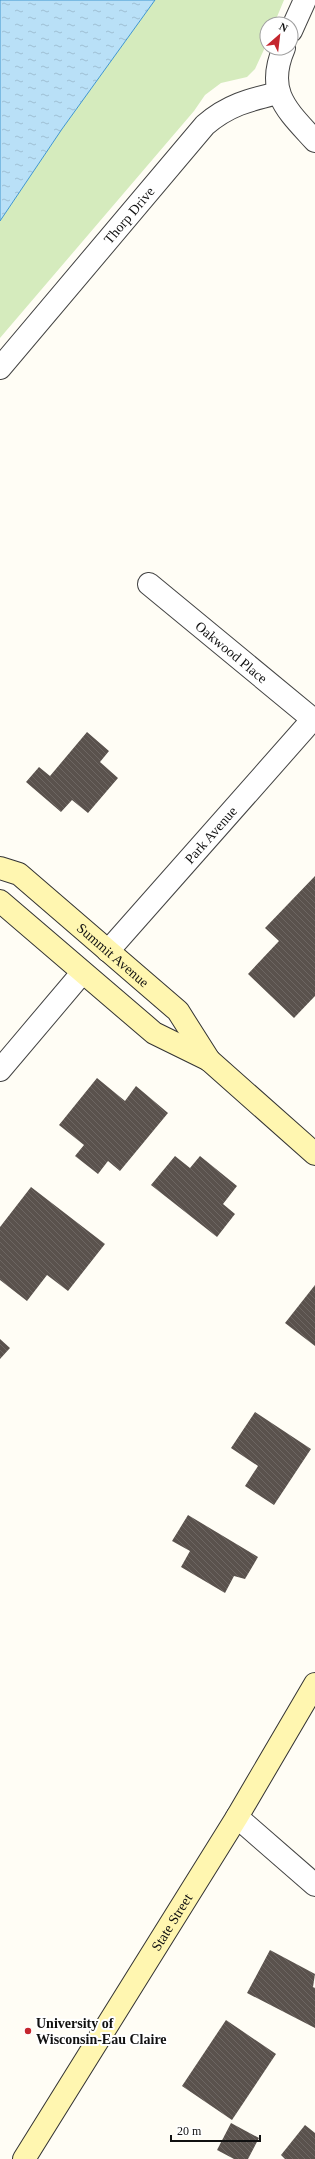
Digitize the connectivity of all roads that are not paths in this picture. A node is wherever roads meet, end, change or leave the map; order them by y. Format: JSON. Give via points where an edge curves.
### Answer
{"nodes":[{"id":1,"x":305,"y":0,"type":"edge"},
{"id":2,"x":298,"y":16,"type":"edge"},
{"id":3,"x":281,"y":56,"type":"edge"},
{"id":4,"x":278,"y":93,"type":"junction"},
{"id":5,"x":315,"y":141,"type":"edge"},
{"id":6,"x":0,"y":368,"type":"edge"},
{"id":7,"x":149,"y":584,"type":"dead end"},
{"id":8,"x":314,"y":720,"type":"edge"},
{"id":9,"x":0,"y":868,"type":"edge"},
{"id":10,"x":0,"y":901,"type":"edge"},
{"id":11,"x":108,"y":951,"type":"junction"},
{"id":12,"x":82,"y":973,"type":"junction"},
{"id":13,"x":209,"y":1060,"type":"junction"},
{"id":14,"x":0,"y":1070,"type":"edge"},
{"id":15,"x":315,"y":1154,"type":"edge"},
{"id":16,"x":315,"y":1684,"type":"edge"},
{"id":17,"x":237,"y":1817,"type":"junction"},
{"id":18,"x":315,"y":1885,"type":"edge"},
{"id":19,"x":24,"y":2159,"type":"edge"}],
"edges":[{"from":1,"to":2,"type":"street"},
{"from":3,"to":4,"type":"street","via":[[277,70]]},
{"from":4,"to":5,"type":"street","via":[[288,112]]},
{"from":4,"to":6,"type":"street","name":"Thorp Drive","via":[[240,103],[220,112],[205,125]]},
{"from":7,"to":8,"type":"street","name":"Oakwood Place"},
{"from":8,"to":11,"type":"street","name":"Park Avenue"},
{"from":9,"to":11,"type":"main road","name":"Summit Avenue","via":[[19,874]]},
{"from":10,"to":12,"type":"main road","name":"Summit Avenue"},
{"from":11,"to":13,"type":"main road","name":"Summit Avenue","via":[[178,1011]]},
{"from":12,"to":13,"type":"main road","name":"Summit Avenue","via":[[154,1033]]},
{"from":12,"to":14,"type":"street"},
{"from":13,"to":15,"type":"main road","name":"Summit Avenue"},
{"from":16,"to":17,"type":"main road","name":"State Street"},
{"from":17,"to":18,"type":"street"},
{"from":17,"to":19,"type":"main road","name":"State Street"}]}
